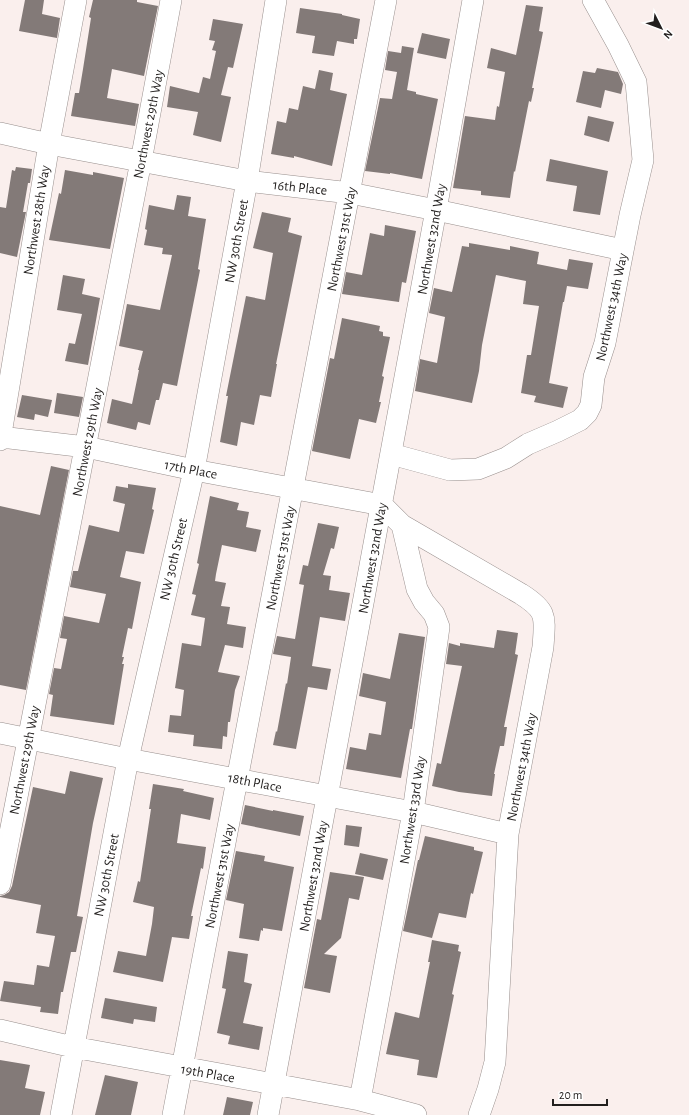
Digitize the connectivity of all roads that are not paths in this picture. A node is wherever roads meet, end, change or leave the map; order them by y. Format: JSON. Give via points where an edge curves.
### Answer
{"nodes":[{"id":1,"x":76,"y":0,"type":"edge"},
{"id":2,"x":171,"y":0,"type":"edge"},
{"id":3,"x":276,"y":0,"type":"edge"},
{"id":4,"x":386,"y":0,"type":"edge"},
{"id":5,"x":473,"y":0,"type":"edge"},
{"id":6,"x":593,"y":0,"type":"edge"},
{"id":7,"x":0,"y":133,"type":"edge"},
{"id":8,"x":49,"y":144,"type":"junction"},
{"id":9,"x":141,"y":161,"type":"junction"},
{"id":10,"x":247,"y":181,"type":"junction"},
{"id":11,"x":350,"y":193,"type":"junction"},
{"id":12,"x":436,"y":210,"type":"junction"},
{"id":13,"x":623,"y":250,"type":"junction"},
{"id":14,"x":0,"y":438,"type":"edge"},
{"id":15,"x":86,"y":447,"type":"junction"},
{"id":16,"x":391,"y":454,"type":"junction"},
{"id":17,"x":194,"y":470,"type":"junction"},
{"id":18,"x":293,"y":488,"type":"junction"},
{"id":19,"x":382,"y":505,"type":"junction"},
{"id":20,"x":402,"y":525,"type":"junction"},
{"id":21,"x":0,"y":733,"type":"edge"},
{"id":22,"x":28,"y":738,"type":"junction"},
{"id":23,"x":128,"y":759,"type":"junction"},
{"id":24,"x":238,"y":778,"type":"junction"},
{"id":25,"x":328,"y":796,"type":"junction"},
{"id":26,"x":413,"y":812,"type":"junction"},
{"id":27,"x":508,"y":834,"type":"junction"},
{"id":28,"x":0,"y":884,"type":"edge"},
{"id":29,"x":0,"y":1030,"type":"edge"},
{"id":30,"x":73,"y":1047,"type":"junction"},
{"id":31,"x":182,"y":1068,"type":"junction"},
{"id":32,"x":275,"y":1085,"type":"junction"},
{"id":33,"x":360,"y":1100,"type":"junction"},
{"id":34,"x":60,"y":1115,"type":"edge"},
{"id":35,"x":173,"y":1115,"type":"edge"},
{"id":36,"x":268,"y":1115,"type":"edge"},
{"id":37,"x":416,"y":1115,"type":"edge"},
{"id":38,"x":479,"y":1115,"type":"edge"}],
"edges":[{"from":1,"to":8,"type":"street","name":"Northwest 28th Way"},
{"from":2,"to":9,"type":"street","name":"Northwest 29th Way"},
{"from":3,"to":10,"type":"street","name":"NW 30th Street"},
{"from":4,"to":11,"type":"street","name":"Northwest 31st Way"},
{"from":5,"to":12,"type":"street","name":"Northwest 32nd Way"},
{"from":6,"to":13,"type":"street","name":"Northwest 34th Way","via":[[636,82],[643,160]]},
{"from":7,"to":8,"type":"street","name":"16th Place"},
{"from":8,"to":9,"type":"street","name":"16th Place"},
{"from":8,"to":14,"type":"street","name":"Northwest 28th Way"},
{"from":9,"to":10,"type":"street","name":"16th Place"},
{"from":9,"to":15,"type":"street","name":"Northwest 29th Way"},
{"from":10,"to":11,"type":"street","name":"16th Place"},
{"from":10,"to":17,"type":"street","name":"NW 30th Street"},
{"from":11,"to":12,"type":"street","name":"16th Place"},
{"from":11,"to":18,"type":"street","name":"Northwest 31st Way"},
{"from":12,"to":13,"type":"street","name":"16th Place"},
{"from":12,"to":16,"type":"street","name":"Northwest 32nd Way"},
{"from":13,"to":16,"type":"street","name":"Northwest 34th Way","via":[[605,343],[594,377],[591,405],[580,420],[528,444],[506,458],[478,469],[450,470]]},
{"from":14,"to":15,"type":"street","name":"17th Place"},
{"from":15,"to":17,"type":"street","name":"17th Place"},
{"from":15,"to":22,"type":"street","name":"Northwest 29th Way"},
{"from":16,"to":19,"type":"street","name":"Northwest 32nd Way"},
{"from":17,"to":18,"type":"street","name":"17th Place"},
{"from":17,"to":23,"type":"street","name":"NW 30th Street"},
{"from":18,"to":19,"type":"street","name":"17th Place"},
{"from":18,"to":24,"type":"street","name":"Northwest 31st Way"},
{"from":19,"to":20,"type":"street","name":"Northwest 34th Way"},
{"from":19,"to":25,"type":"street","name":"Northwest 32nd Way"},
{"from":20,"to":26,"type":"street","name":"Northwest 33rd Way","via":[[417,589],[434,614],[439,627]]},
{"from":20,"to":27,"type":"street","name":"Northwest 34th Way","via":[[534,602],[542,612],[545,624],[543,647]]},
{"from":21,"to":22,"type":"street","name":"18th Place"},
{"from":22,"to":23,"type":"street","name":"18th Place"},
{"from":22,"to":28,"type":"street","name":"Northwest 29th Way"},
{"from":23,"to":24,"type":"street","name":"18th Place"},
{"from":23,"to":30,"type":"street","name":"NW 30th Street"},
{"from":24,"to":25,"type":"street","name":"18th Place"},
{"from":24,"to":31,"type":"street","name":"Northwest 31st Way"},
{"from":25,"to":26,"type":"street","name":"18th Place"},
{"from":25,"to":32,"type":"street","name":"Northwest 32nd Way"},
{"from":26,"to":27,"type":"street","name":"18th Place"},
{"from":26,"to":33,"type":"street","name":"Northwest 33rd Way"},
{"from":27,"to":38,"type":"street","name":"Northwest 34th Way","via":[[495,1062]]},
{"from":29,"to":30,"type":"street","name":"19th Place"},
{"from":30,"to":31,"type":"street","name":"19th Place"},
{"from":30,"to":34,"type":"street","name":"NW 30th Street"},
{"from":31,"to":32,"type":"street","name":"19th Place"},
{"from":31,"to":35,"type":"street","name":"Northwest 31st Way"},
{"from":32,"to":33,"type":"street","name":"19th Place"},
{"from":32,"to":36,"type":"street","name":"Northwest 32nd Way"},
{"from":33,"to":37,"type":"street","name":"19th Place"}]}
